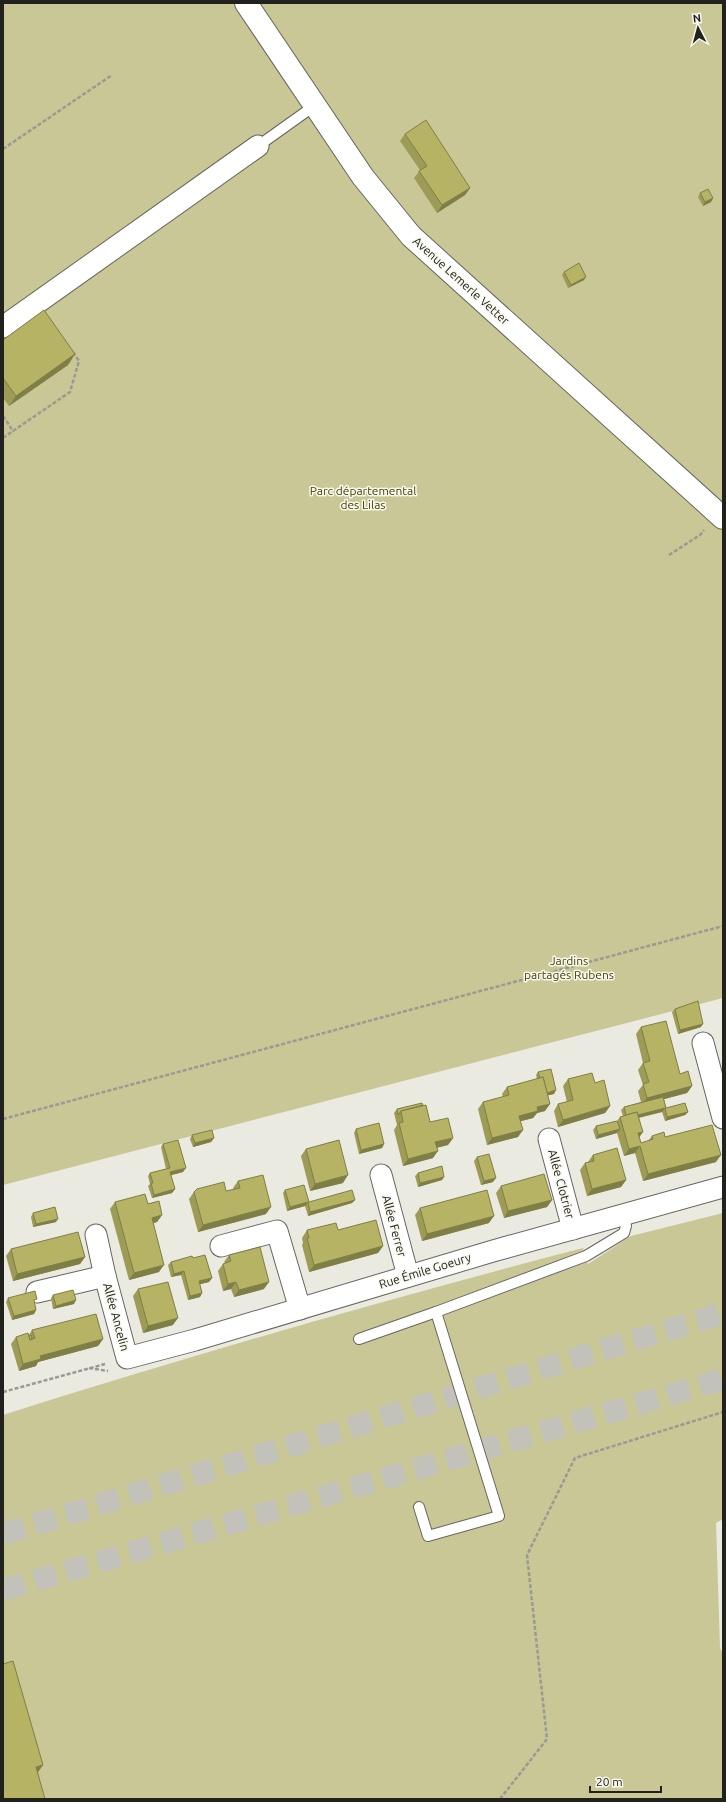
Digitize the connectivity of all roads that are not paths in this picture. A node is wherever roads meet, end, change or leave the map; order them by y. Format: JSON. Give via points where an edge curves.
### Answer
{"nodes":[{"id":1,"x":246,"y":3,"type":"edge"},
{"id":2,"x":314,"y":106,"type":"junction"},
{"id":3,"x":258,"y":146,"type":"joint"},
{"id":4,"x":3,"y":327,"type":"edge"},
{"id":5,"x":723,"y":518,"type":"edge"},
{"id":6,"x":703,"y":1043,"type":"dead end"},
{"id":7,"x":718,"y":1081,"type":"edge"},
{"id":8,"x":723,"y":1118,"type":"edge"},
{"id":9,"x":549,"y":1139,"type":"dead end"},
{"id":10,"x":381,"y":1175,"type":"dead end"},
{"id":11,"x":723,"y":1188,"type":"edge"},
{"id":12,"x":623,"y":1215,"type":"junction"},
{"id":13,"x":573,"y":1229,"type":"junction"},
{"id":14,"x":96,"y":1235,"type":"dead end"},
{"id":15,"x":221,"y":1246,"type":"dead end"},
{"id":16,"x":105,"y":1276,"type":"junction"},
{"id":17,"x":408,"y":1276,"type":"junction"},
{"id":18,"x":37,"y":1292,"type":"edge"},
{"id":19,"x":300,"y":1309,"type":"junction"},
{"id":20,"x":436,"y":1312,"type":"junction"},
{"id":21,"x":359,"y":1339,"type":"dead end"},
{"id":22,"x":120,"y":1360,"type":"joint"},
{"id":23,"x":419,"y":1507,"type":"dead end"}],
"edges":[{"from":1,"to":2,"type":"street","name":"Avenue Lemerle Vetter"},
{"from":2,"to":3,"type":"lane"},
{"from":2,"to":5,"type":"street","name":"Avenue Lemerle Vetter","via":[[363,178],[411,236]]},
{"from":3,"to":4,"type":"street"},
{"from":6,"to":7,"type":"street"},
{"from":7,"to":8,"type":"street"},
{"from":9,"to":13,"type":"street","name":"Allée Clotrier"},
{"from":10,"to":17,"type":"street","name":"Allée Ferrer"},
{"from":11,"to":12,"type":"street","name":"Rue Émile Goeury"},
{"from":12,"to":13,"type":"street","name":"Rue Émile Goeury"},
{"from":12,"to":20,"type":"lane","via":[[626,1226],[624,1233],[586,1256]]},
{"from":13,"to":17,"type":"street","name":"Rue Émile Goeury"},
{"from":14,"to":16,"type":"street","name":"Allée Ancelin"},
{"from":15,"to":19,"type":"street","via":[[276,1232]]},
{"from":16,"to":18,"type":"street","name":"Allée Ancelin"},
{"from":16,"to":22,"type":"street","name":"Allée Ancelin"},
{"from":17,"to":19,"type":"street","name":"Rue Émile Goeury"},
{"from":19,"to":22,"type":"street","name":"Rue Émile Goeury"},
{"from":20,"to":21,"type":"lane"},
{"from":20,"to":23,"type":"lane","via":[[499,1516],[428,1536]]}]}
